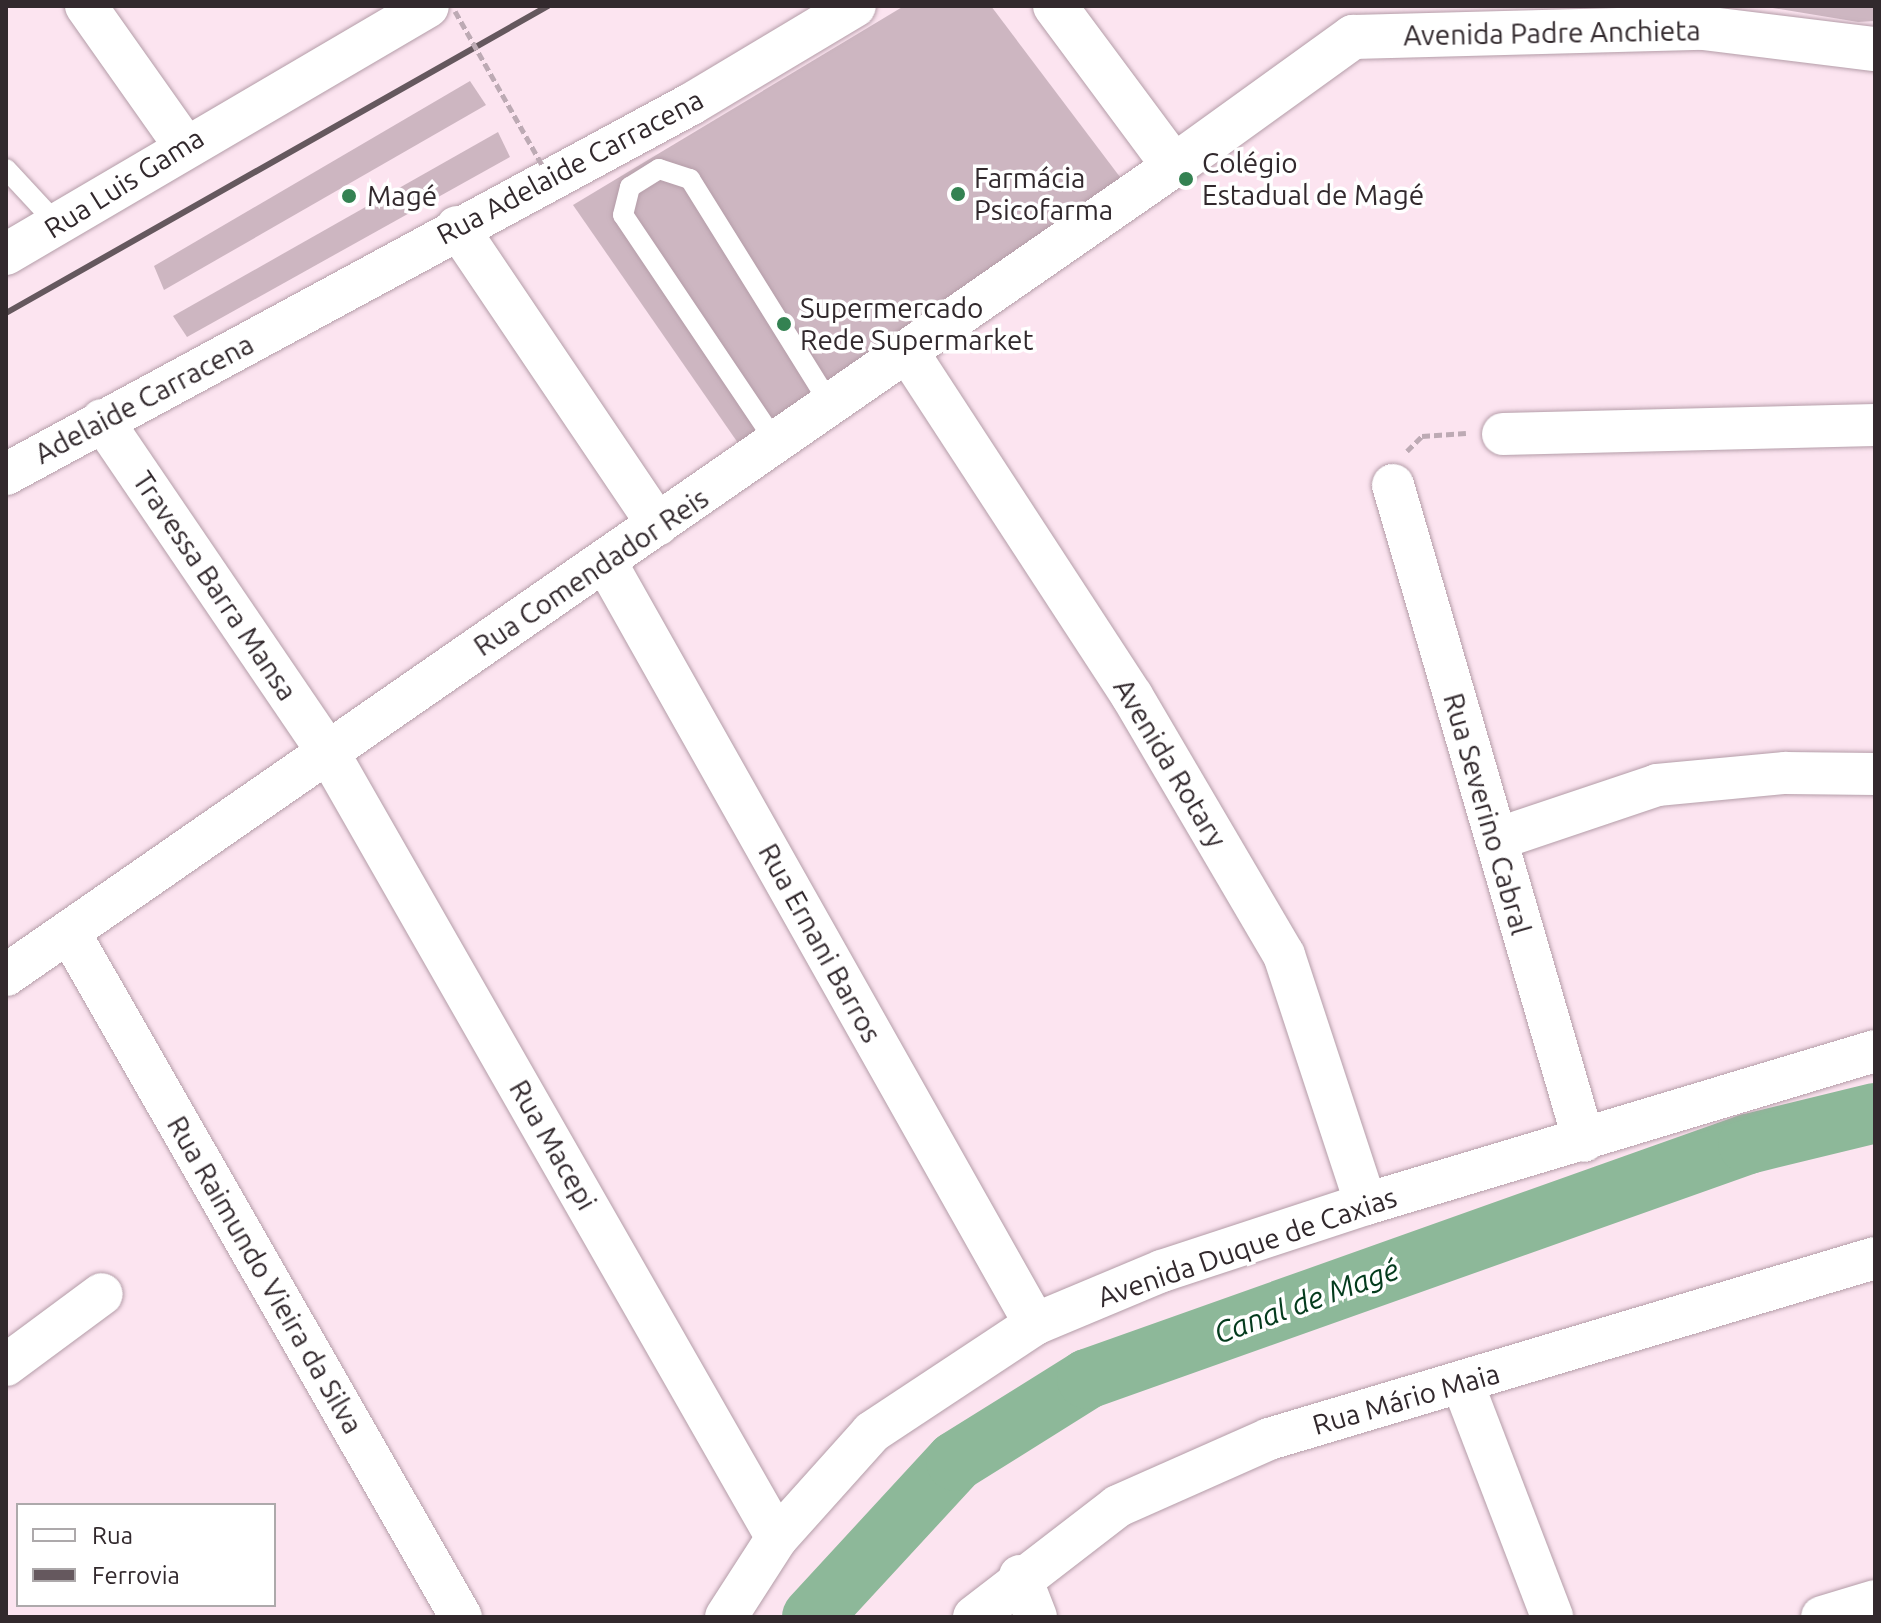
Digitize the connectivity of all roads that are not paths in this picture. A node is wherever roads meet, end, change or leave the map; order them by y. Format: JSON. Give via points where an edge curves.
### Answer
{"nodes":[{"id":1,"x":86,"y":6,"type":"edge"},
{"id":2,"x":855,"y":6,"type":"edge"},
{"id":3,"x":1055,"y":6,"type":"edge"},
{"id":4,"x":441,"y":8,"type":"edge"},
{"id":5,"x":1875,"y":49,"type":"edge"},
{"id":6,"x":184,"y":145,"type":"junction"},
{"id":7,"x":1174,"y":166,"type":"junction"},
{"id":8,"x":6,"y":169,"type":"edge"},
{"id":9,"x":58,"y":225,"type":"junction"},
{"id":10,"x":457,"y":227,"type":"junction"},
{"id":11,"x":6,"y":254,"type":"edge"},
{"id":12,"x":283,"y":324,"type":"joint"},
{"id":13,"x":909,"y":354,"type":"junction"},
{"id":14,"x":832,"y":407,"type":"junction"},
{"id":15,"x":102,"y":420,"type":"junction"},
{"id":16,"x":1875,"y":425,"type":"edge"},
{"id":17,"x":1503,"y":434,"type":"road end"},
{"id":18,"x":777,"y":444,"type":"junction"},
{"id":19,"x":6,"y":474,"type":"edge"},
{"id":20,"x":1393,"y":485,"type":"road end"},
{"id":21,"x":658,"y":525,"type":"junction"},
{"id":22,"x":605,"y":561,"type":"junction"},
{"id":23,"x":328,"y":752,"type":"junction"},
{"id":24,"x":1875,"y":774,"type":"edge"},
{"id":25,"x":1497,"y":839,"type":"junction"},
{"id":26,"x":69,"y":932,"type":"junction"},
{"id":27,"x":13,"y":956,"type":"edge"},
{"id":28,"x":1875,"y":1051,"type":"edge"},
{"id":29,"x":1584,"y":1141,"type":"junction"},
{"id":30,"x":1366,"y":1204,"type":"junction"},
{"id":31,"x":1875,"y":1258,"type":"edge"},
{"id":32,"x":102,"y":1294,"type":"dead end"},
{"id":33,"x":1035,"y":1324,"type":"junction"},
{"id":34,"x":6,"y":1365,"type":"edge"},
{"id":35,"x":1462,"y":1382,"type":"junction"},
{"id":36,"x":777,"y":1538,"type":"junction"},
{"id":37,"x":1020,"y":1576,"type":"junction"},
{"id":38,"x":1875,"y":1601,"type":"edge"},
{"id":39,"x":461,"y":1617,"type":"edge"},
{"id":40,"x":726,"y":1617,"type":"edge"},
{"id":41,"x":974,"y":1617,"type":"edge"},
{"id":42,"x":1036,"y":1617,"type":"edge"},
{"id":43,"x":1552,"y":1617,"type":"edge"},
{"id":44,"x":1822,"y":1617,"type":"edge"}],
"edges":[{"from":1,"to":6,"type":"street"},
{"from":2,"to":10,"type":"street","name":"Rua Adelaide Carracena","via":[[691,104]]},
{"from":3,"to":7,"type":"main road"},
{"from":4,"to":6,"type":"street","name":"Rua Luis Gama"},
{"from":5,"to":7,"type":"main road","name":"Avenida Padre Anchieta","via":[[1703,28],[1353,37]]},
{"from":6,"to":9,"type":"street","name":"Rua Luis Gama"},
{"from":7,"to":13,"type":"street","name":"Rua Comendador Reis"},
{"from":8,"to":9,"type":"lane"},
{"from":9,"to":11,"type":"street","name":"Rua Luis Gama"},
{"from":10,"to":12,"type":"street","name":"Rua Adelaide Carracena"},
{"from":10,"to":21,"type":"street"},
{"from":12,"to":15,"type":"street","name":"Adelaide Carracena"},
{"from":13,"to":14,"type":"street","name":"Rua Comendador Reis"},
{"from":13,"to":30,"type":"street","name":"Avenida Rotary","via":[[1132,696],[1284,955]]},
{"from":14,"to":18,"type":"street","name":"Rua Comendador Reis"},
{"from":14,"to":18,"type":"lane","via":[[690,179],[659,169],[630,187],[623,215]]},
{"from":15,"to":19,"type":"street","name":"Adelaide Carracena"},
{"from":15,"to":23,"type":"street","name":"Travessa Barra Mansa"},
{"from":16,"to":17,"type":"street"},
{"from":18,"to":21,"type":"street","name":"Rua Comendador Reis"},
{"from":20,"to":25,"type":"street","name":"Rua Severino Cabral"},
{"from":21,"to":22,"type":"street","name":"Rua Comendador Reis"},
{"from":22,"to":23,"type":"street","name":"Rua Comendador Reis"},
{"from":22,"to":33,"type":"street","name":"Rua Ernani Barros"},
{"from":23,"to":26,"type":"street","name":"Rua Comendador Reis"},
{"from":23,"to":36,"type":"street","name":"Rua Macepi"},
{"from":24,"to":25,"type":"street","via":[[1785,773],[1657,785]]},
{"from":25,"to":29,"type":"street","name":"Rua Severino Cabral"},
{"from":26,"to":27,"type":"street","name":"Rua Comendador Reis"},
{"from":26,"to":39,"type":"street","name":"Rua Raimundo Vieira da Silva"},
{"from":28,"to":29,"type":"street","name":"Avenida Duque de Caxias"},
{"from":29,"to":30,"type":"street","name":"Avenida Duque de Caxias"},
{"from":30,"to":33,"type":"street","name":"Avenida Duque de Caxias","via":[[1162,1271]]},
{"from":31,"to":35,"type":"street","name":"Rua Mário Maia"},
{"from":32,"to":34,"type":"street"},
{"from":33,"to":36,"type":"street","name":"Avenida Duque de Caxias","via":[[872,1432]]},
{"from":35,"to":37,"type":"street","name":"Rua Mário Maia","via":[[1269,1439],[1118,1506]]},
{"from":35,"to":43,"type":"street"},
{"from":36,"to":40,"type":"street","name":"Avenida Duque de Caxias"},
{"from":37,"to":41,"type":"street","name":"Rua Mário Maia"},
{"from":37,"to":42,"type":"street"},
{"from":38,"to":44,"type":"street"}]}
